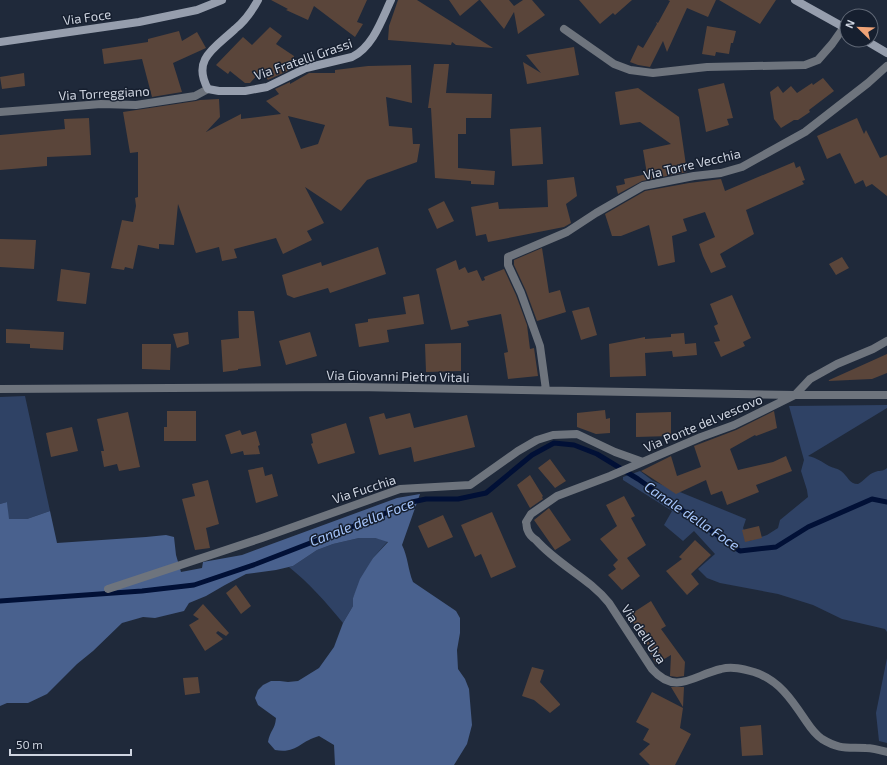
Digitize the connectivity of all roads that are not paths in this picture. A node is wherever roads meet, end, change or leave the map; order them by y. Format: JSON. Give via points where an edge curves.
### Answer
{"nodes":[{"id":1,"x":222,"y":0,"type":"edge"},
{"id":2,"x":258,"y":0,"type":"edge"},
{"id":3,"x":391,"y":0,"type":"edge"},
{"id":4,"x":795,"y":0,"type":"edge"},
{"id":5,"x":839,"y":25,"type":"edge"},
{"id":6,"x":564,"y":29,"type":"dead end"},
{"id":7,"x":839,"y":35,"type":"edge"},
{"id":8,"x":0,"y":42,"type":"edge"},
{"id":9,"x":887,"y":66,"type":"edge"},
{"id":10,"x":208,"y":88,"type":"junction"},
{"id":11,"x":0,"y":112,"type":"edge"},
{"id":12,"x":887,"y":341,"type":"edge"},
{"id":13,"x":0,"y":389,"type":"edge"},
{"id":14,"x":546,"y":390,"type":"junction"},
{"id":15,"x":795,"y":395,"type":"junction"},
{"id":16,"x":887,"y":395,"type":"edge"},
{"id":17,"x":640,"y":463,"type":"junction"},
{"id":18,"x":526,"y":522,"type":"joint"},
{"id":19,"x":108,"y":589,"type":"dead end"},
{"id":20,"x":887,"y":752,"type":"edge"}],
"edges":[{"from":1,"to":8,"type":"street","name":"Via Foce","via":[[196,10],[139,22]]},
{"from":2,"to":10,"type":"street","via":[[252,12],[210,51],[201,73]]},
{"from":3,"to":10,"type":"street","name":"Via Fratelli Grassi","via":[[368,45],[352,57],[306,68],[267,87],[245,91],[220,91]]},
{"from":4,"to":5,"type":"street"},
{"from":6,"to":7,"type":"street","via":[[614,64],[630,70],[653,73],[708,67],[805,65],[818,60]]},
{"from":9,"to":14,"type":"street","name":"Via Torre Vecchia","via":[[805,132],[742,167],[643,186],[567,232],[508,257],[508,265],[540,346]]},
{"from":10,"to":11,"type":"street","name":"Via Torreggiano","via":[[195,96],[136,104],[101,104]]},
{"from":12,"to":15,"type":"street","name":"Via Ponte del vescovo","via":[[810,379]]},
{"from":13,"to":14,"type":"street","name":"Via Giovanni Pietro Vitali","via":[[355,387]]},
{"from":14,"to":15,"type":"street","name":"Via Giovanni Pietro Vitali"},
{"from":15,"to":16,"type":"street","name":"Via Giovanni Pietro Vitali"},
{"from":15,"to":17,"type":"street","name":"Via Ponte del vescovo","via":[[734,425]]},
{"from":17,"to":18,"type":"street","name":"Via Ponte del vescovo","via":[[557,496],[531,514]]},
{"from":17,"to":19,"type":"street","name":"Via Fucchia","via":[[577,434],[553,435],[537,440],[518,451],[470,485],[400,489]]},
{"from":18,"to":20,"type":"street","name":"Via dell'Uva","via":[[528,531],[552,557],[602,594],[659,677],[681,683],[722,668],[756,673],[782,687],[821,738],[840,748],[866,748]]}]}
